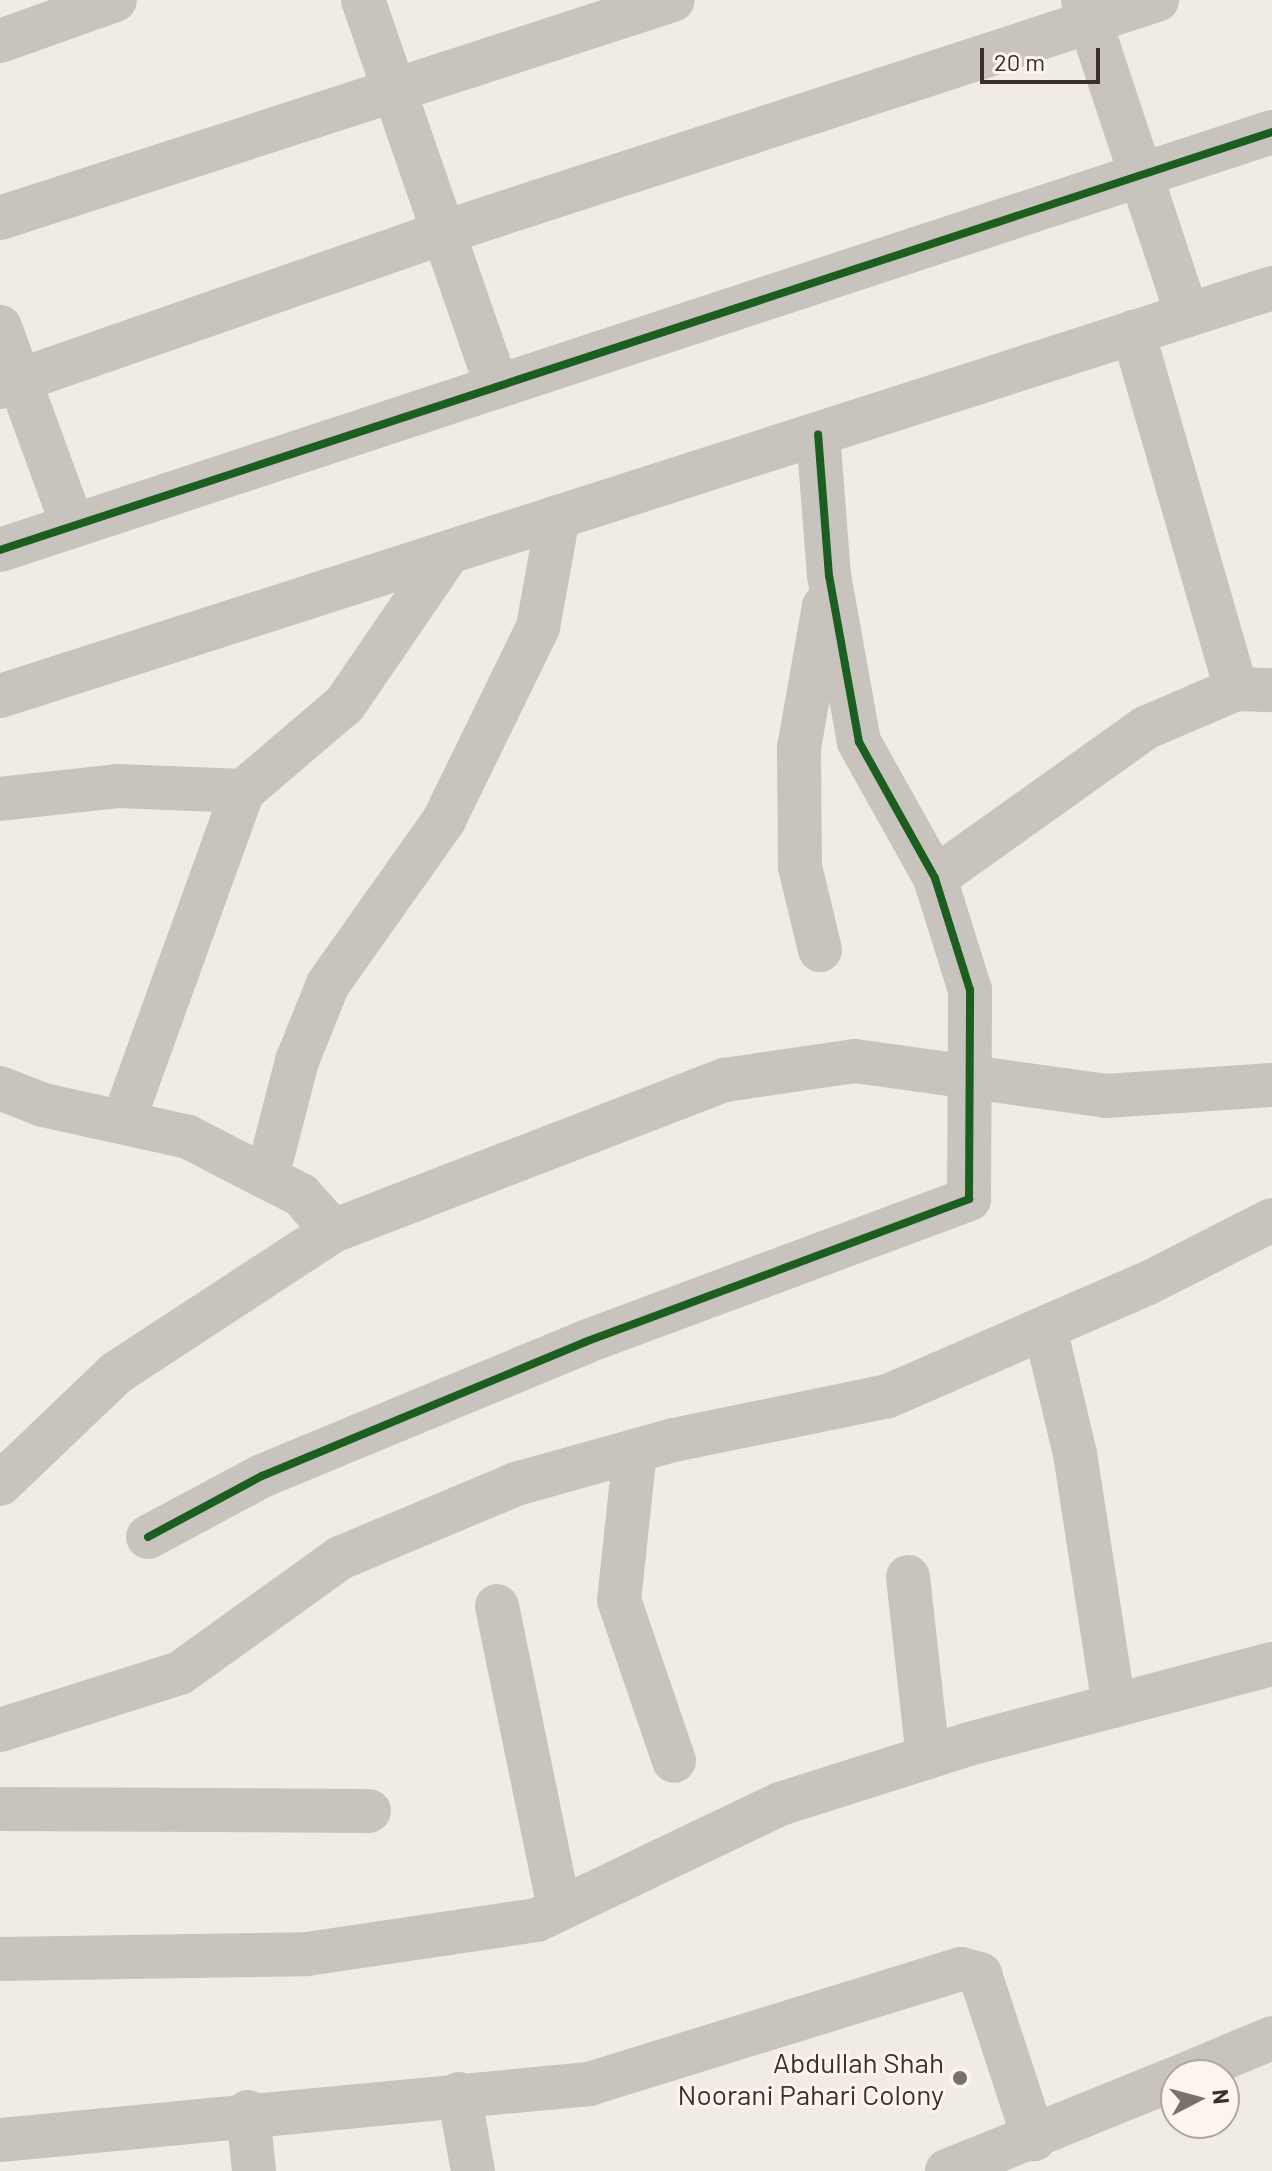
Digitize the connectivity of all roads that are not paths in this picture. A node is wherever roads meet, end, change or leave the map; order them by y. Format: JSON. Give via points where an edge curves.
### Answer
{"nodes":[{"id":1,"x":115,"y":0,"type":"edge"},
{"id":2,"x":363,"y":0,"type":"edge"},
{"id":3,"x":673,"y":0,"type":"edge"},
{"id":4,"x":1157,"y":0,"type":"edge"},
{"id":5,"x":1087,"y":11,"type":"edge"},
{"id":6,"x":0,"y":41,"type":"edge"},
{"id":7,"x":395,"y":93,"type":"junction"},
{"id":8,"x":1272,"y":132,"type":"edge"},
{"id":9,"x":1141,"y":174,"type":"junction"},
{"id":10,"x":0,"y":218,"type":"edge"},
{"id":11,"x":445,"y":232,"type":"junction"},
{"id":12,"x":1272,"y":288,"type":"edge"},
{"id":13,"x":1187,"y":315,"type":"junction"},
{"id":14,"x":0,"y":327,"type":"edge"},
{"id":15,"x":1133,"y":332,"type":"junction"},
{"id":16,"x":10,"y":384,"type":"edge"},
{"id":17,"x":497,"y":386,"type":"junction"},
{"id":18,"x":818,"y":434,"type":"junction"},
{"id":19,"x":558,"y":517,"type":"junction"},
{"id":20,"x":73,"y":526,"type":"junction"},
{"id":21,"x":0,"y":550,"type":"edge"},
{"id":22,"x":449,"y":552,"type":"junction"},
{"id":23,"x":829,"y":576,"type":"junction"},
{"id":24,"x":1254,"y":689,"type":"edge"},
{"id":25,"x":0,"y":696,"type":"edge"},
{"id":26,"x":243,"y":791,"type":"junction"},
{"id":27,"x":0,"y":799,"type":"edge"},
{"id":28,"x":935,"y":878,"type":"junction"},
{"id":29,"x":820,"y":950,"type":"dead end"},
{"id":30,"x":971,"y":1073,"type":"junction"},
{"id":31,"x":1272,"y":1085,"type":"edge"},
{"id":32,"x":0,"y":1088,"type":"edge"},
{"id":33,"x":123,"y":1122,"type":"junction"},
{"id":34,"x":267,"y":1177,"type":"junction"},
{"id":35,"x":1272,"y":1220,"type":"edge"},
{"id":36,"x":333,"y":1231,"type":"junction"},
{"id":37,"x":1045,"y":1328,"type":"junction"},
{"id":38,"x":635,"y":1451,"type":"junction"},
{"id":39,"x":0,"y":1484,"type":"edge"},
{"id":40,"x":148,"y":1537,"type":"dead end"},
{"id":41,"x":908,"y":1577,"type":"dead end"},
{"id":42,"x":497,"y":1606,"type":"dead end"},
{"id":43,"x":1272,"y":1664,"type":"edge"},
{"id":44,"x":1114,"y":1706,"type":"junction"},
{"id":45,"x":0,"y":1730,"type":"edge"},
{"id":46,"x":928,"y":1757,"type":"junction"},
{"id":47,"x":674,"y":1761,"type":"dead end"},
{"id":48,"x":0,"y":1809,"type":"edge"},
{"id":49,"x":369,"y":1811,"type":"dead end"},
{"id":50,"x":559,"y":1909,"type":"junction"},
{"id":51,"x":0,"y":1959,"type":"edge"},
{"id":52,"x":1272,"y":2038,"type":"edge"},
{"id":53,"x":1222,"y":2059,"type":"edge"},
{"id":54,"x":1160,"y":2085,"type":"edge"},
{"id":55,"x":459,"y":2094,"type":"junction"},
{"id":56,"x":248,"y":2112,"type":"junction"},
{"id":57,"x":1034,"y":2139,"type":"junction"},
{"id":58,"x":0,"y":2140,"type":"edge"},
{"id":59,"x":254,"y":2171,"type":"edge"},
{"id":60,"x":473,"y":2171,"type":"edge"},
{"id":61,"x":947,"y":2171,"type":"edge"}],
"edges":[{"from":1,"to":6,"type":"street"},
{"from":2,"to":7,"type":"street"},
{"from":3,"to":7,"type":"street"},
{"from":4,"to":5,"type":"street"},
{"from":5,"to":9,"type":"street"},
{"from":5,"to":11,"type":"street"},
{"from":7,"to":10,"type":"street"},
{"from":7,"to":11,"type":"street"},
{"from":8,"to":9,"type":"street"},
{"from":9,"to":13,"type":"street"},
{"from":9,"to":17,"type":"street"},
{"from":11,"to":16,"type":"street"},
{"from":11,"to":17,"type":"street"},
{"from":12,"to":13,"type":"street"},
{"from":13,"to":15,"type":"street"},
{"from":14,"to":16,"type":"street"},
{"from":15,"to":18,"type":"street"},
{"from":15,"to":24,"type":"street"},
{"from":16,"to":20,"type":"street"},
{"from":17,"to":20,"type":"street"},
{"from":18,"to":19,"type":"street"},
{"from":18,"to":23,"type":"street"},
{"from":19,"to":22,"type":"street"},
{"from":19,"to":34,"type":"street","via":[[538,627],[444,820],[328,984],[297,1061]]},
{"from":20,"to":21,"type":"street"},
{"from":22,"to":25,"type":"street"},
{"from":22,"to":26,"type":"street","via":[[345,704]]},
{"from":23,"to":28,"type":"street","via":[[859,742]]},
{"from":23,"to":29,"type":"street","via":[[799,748],[800,867]]},
{"from":24,"to":28,"type":"street","via":[[1145,728]]},
{"from":26,"to":27,"type":"street","via":[[117,786]]},
{"from":26,"to":33,"type":"street"},
{"from":28,"to":30,"type":"street","via":[[970,990]]},
{"from":30,"to":31,"type":"street","via":[[1106,1096]]},
{"from":30,"to":36,"type":"street","via":[[855,1061],[725,1080]]},
{"from":30,"to":40,"type":"street","via":[[971,1189],[962,1207],[585,1342],[262,1476]]},
{"from":32,"to":33,"type":"street"},
{"from":33,"to":34,"type":"street","via":[[188,1137]]},
{"from":34,"to":36,"type":"street","via":[[301,1195]]},
{"from":35,"to":37,"type":"street"},
{"from":36,"to":39,"type":"street","via":[[116,1373]]},
{"from":37,"to":38,"type":"street","via":[[888,1396]]},
{"from":37,"to":44,"type":"street","via":[[1075,1454]]},
{"from":38,"to":45,"type":"street","via":[[516,1484],[340,1558],[180,1673]]},
{"from":38,"to":47,"type":"street","via":[[619,1600]]},
{"from":41,"to":46,"type":"street"},
{"from":42,"to":50,"type":"street"},
{"from":43,"to":44,"type":"street"},
{"from":44,"to":46,"type":"street"},
{"from":46,"to":50,"type":"street","via":[[780,1804]]},
{"from":48,"to":49,"type":"street"},
{"from":50,"to":51,"type":"street","via":[[537,1920],[307,1954]]},
{"from":52,"to":53,"type":"street"},
{"from":54,"to":57,"type":"street"},
{"from":55,"to":56,"type":"street"},
{"from":55,"to":57,"type":"street","via":[[589,2084],[961,1969],[980,1974]]},
{"from":55,"to":60,"type":"street"},
{"from":56,"to":58,"type":"street"},
{"from":56,"to":59,"type":"street"},
{"from":57,"to":61,"type":"street"}]}
